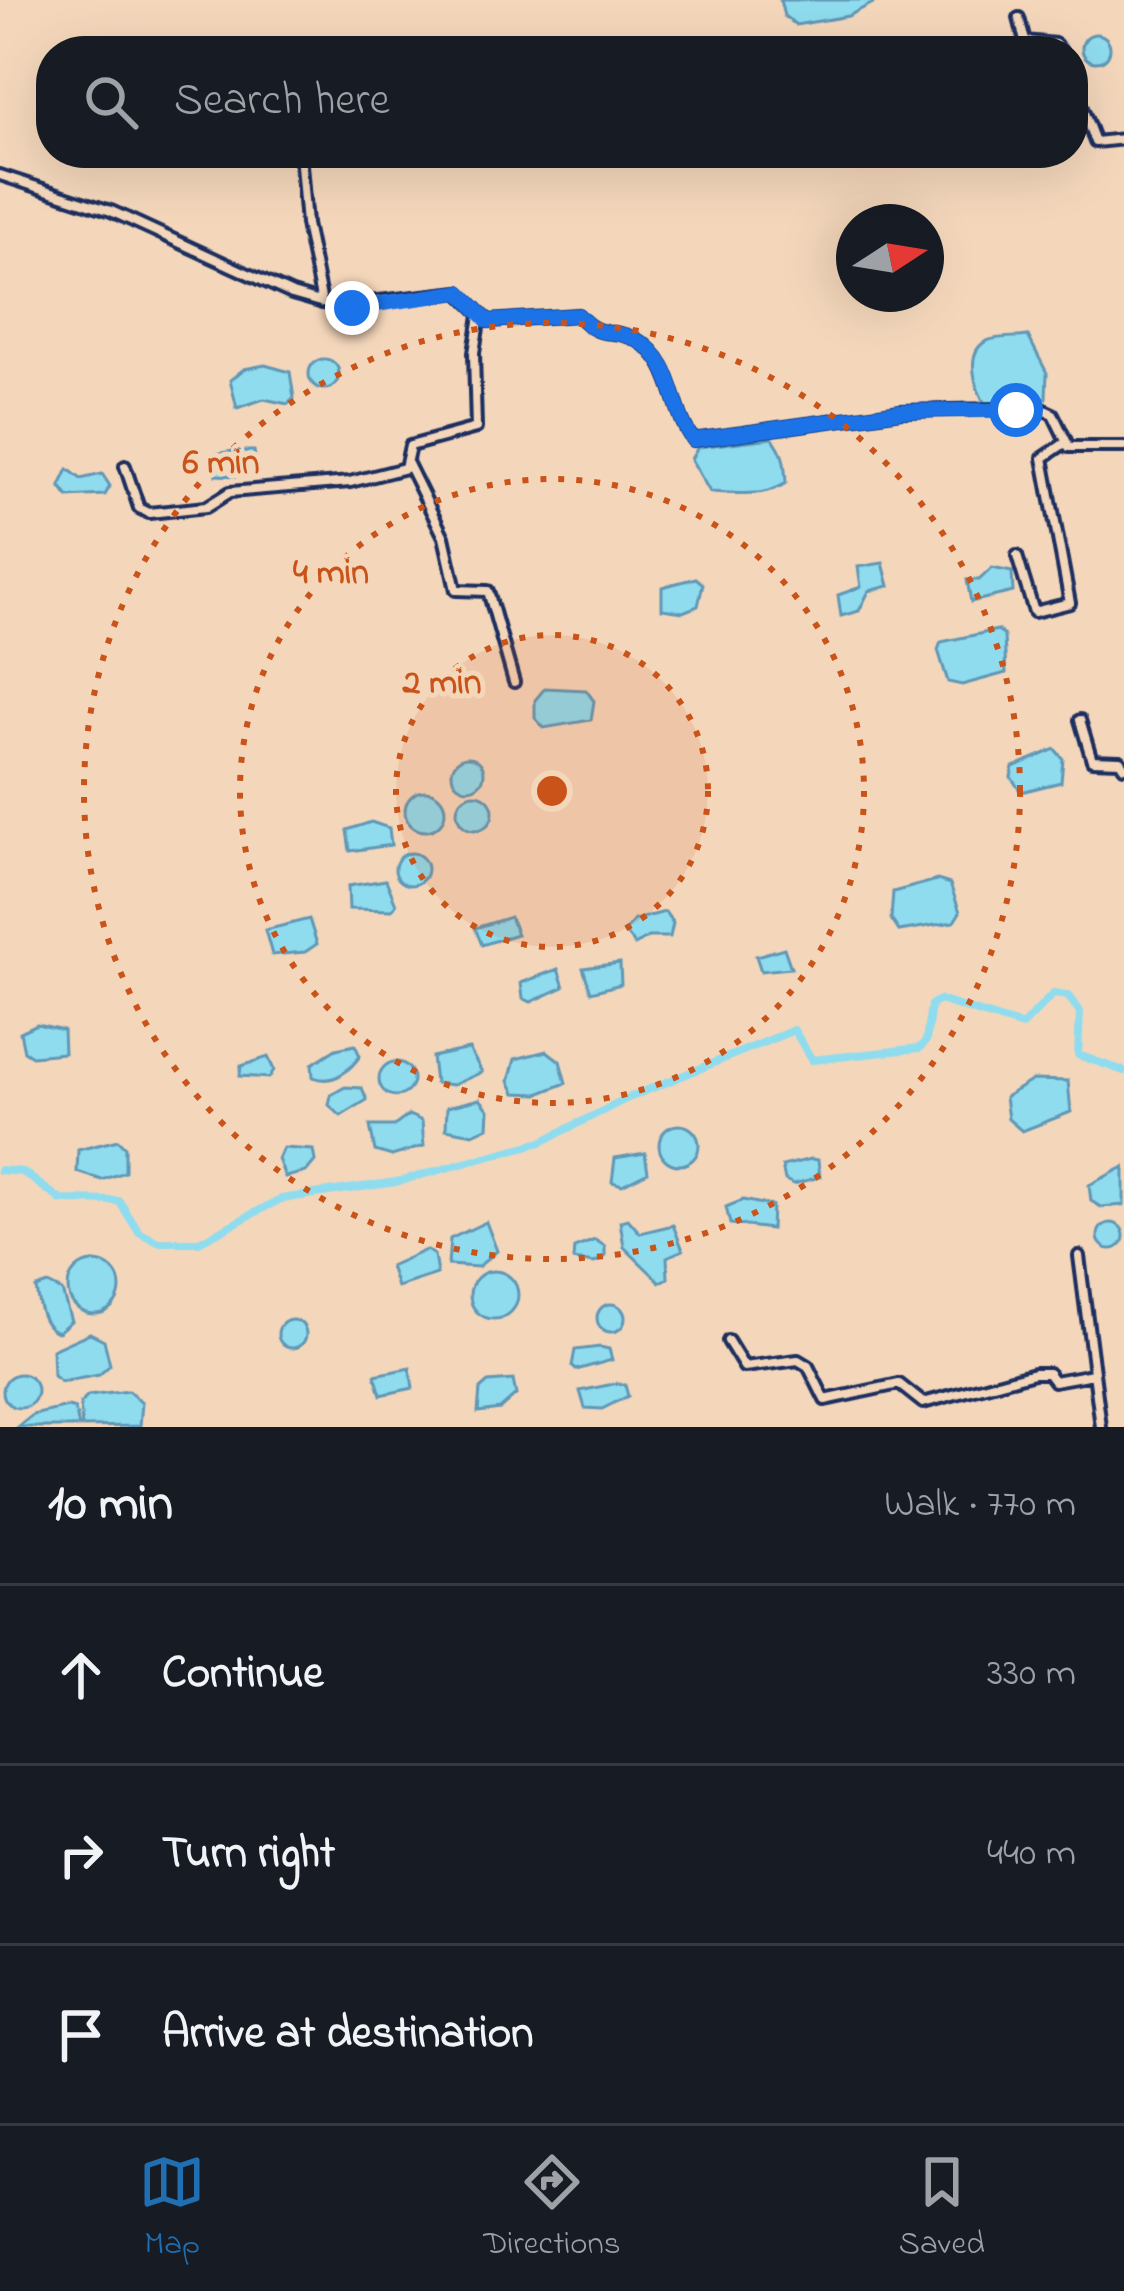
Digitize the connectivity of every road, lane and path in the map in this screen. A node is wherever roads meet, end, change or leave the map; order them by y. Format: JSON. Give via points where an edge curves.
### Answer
{"nodes":[{"id":1,"x":1018,"y":18,"type":"dead end"},
{"id":2,"x":1023,"y":36,"type":"edge"},
{"id":3,"x":1088,"y":124,"type":"edge"},
{"id":4,"x":1124,"y":139,"type":"edge"},
{"id":5,"x":302,"y":168,"type":"edge"},
{"id":6,"x":0,"y":175,"type":"edge"},
{"id":7,"x":322,"y":303,"type":"junction"},
{"id":8,"x":480,"y":315,"type":"junction"},
{"id":9,"x":1065,"y":443,"type":"junction"},
{"id":10,"x":1124,"y":447,"type":"edge"},
{"id":11,"x":408,"y":464,"type":"junction"},
{"id":12,"x":125,"y":466,"type":"dead end"},
{"id":13,"x":1018,"y":556,"type":"dead end"},
{"id":14,"x":514,"y":682,"type":"dead end"},
{"id":15,"x":1080,"y":720,"type":"dead end"},
{"id":16,"x":1123,"y":763,"type":"edge"},
{"id":17,"x":1079,"y":1256,"type":"dead end"},
{"id":18,"x":728,"y":1341,"type":"dead end"},
{"id":19,"x":1093,"y":1374,"type":"junction"},
{"id":20,"x":1101,"y":1427,"type":"edge"}],
"edges":[{"from":1,"to":2,"type":"street"},
{"from":3,"to":4,"type":"street","via":[[1095,142]]},
{"from":5,"to":7,"type":"street"},
{"from":6,"to":7,"type":"street","via":[[111,212]]},
{"from":7,"to":8,"type":"street","via":[[352,308],[460,292]]},
{"from":8,"to":9,"type":"street","via":[[499,322],[578,315],[598,335],[638,340],[670,378],[693,440],[901,411],[1040,408],[1053,414]]},
{"from":8,"to":11,"type":"street","via":[[476,428],[410,446]]},
{"from":9,"to":10,"type":"street"},
{"from":9,"to":13,"type":"street","via":[[1042,458],[1070,603],[1034,612]]},
{"from":11,"to":12,"type":"street","via":[[350,482],[242,490],[206,507],[149,513],[139,508]]},
{"from":11,"to":14,"type":"street","via":[[444,537],[456,590],[488,591]]},
{"from":15,"to":16,"type":"street","via":[[1092,760]]},
{"from":17,"to":19,"type":"street"},
{"from":18,"to":19,"type":"street","via":[[744,1367],[798,1360],[808,1366],[825,1400],[899,1384],[923,1403],[1034,1373],[1054,1381]]},
{"from":19,"to":20,"type":"street"}]}
